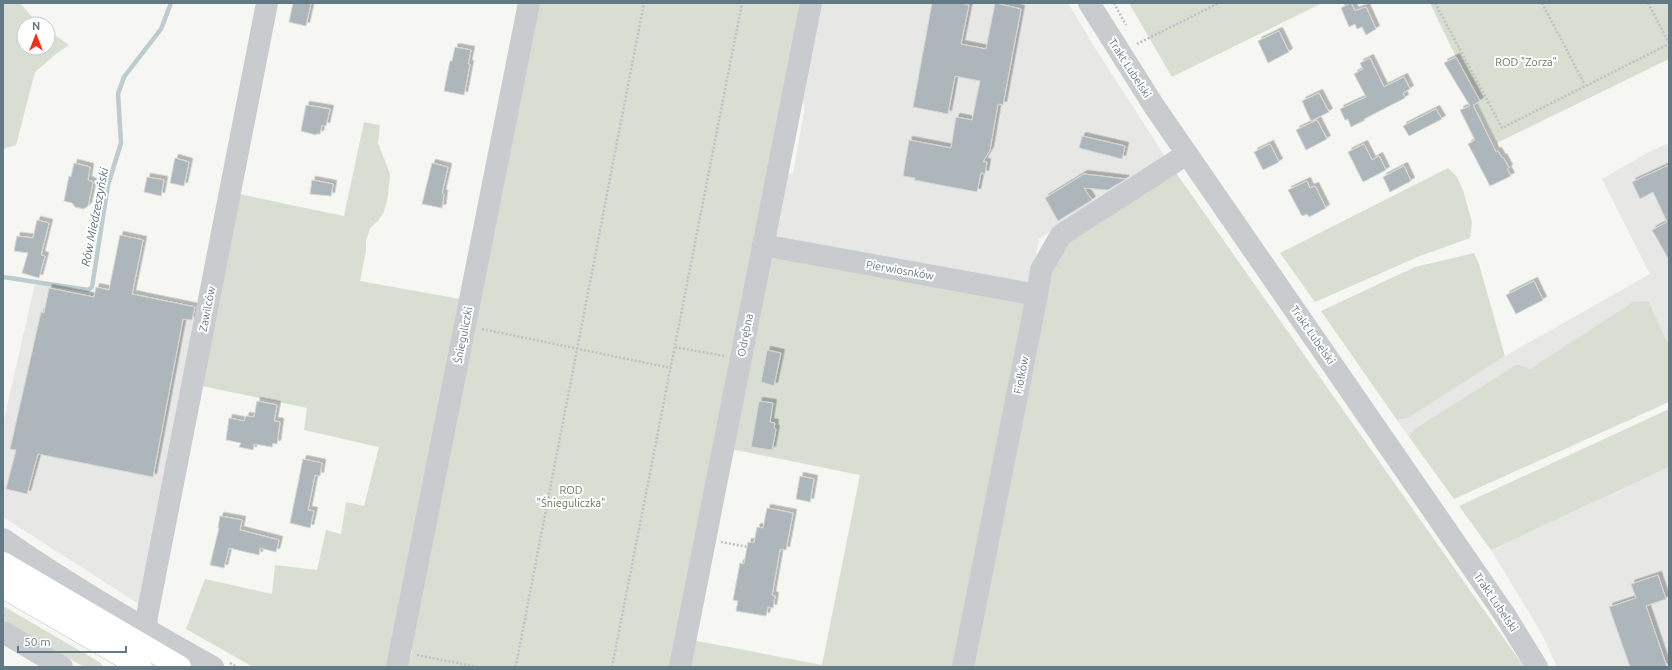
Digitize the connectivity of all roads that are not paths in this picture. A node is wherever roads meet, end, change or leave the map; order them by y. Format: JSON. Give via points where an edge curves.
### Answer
{"nodes":[{"id":1,"x":267,"y":3,"type":"edge"},
{"id":2,"x":529,"y":3,"type":"edge"},
{"id":3,"x":811,"y":3,"type":"edge"},
{"id":4,"x":1089,"y":3,"type":"edge"},
{"id":5,"x":1187,"y":154,"type":"junction"},
{"id":6,"x":763,"y":245,"type":"junction"},
{"id":7,"x":1037,"y":295,"type":"junction"},
{"id":8,"x":3,"y":539,"type":"edge"},
{"id":9,"x":3,"y":563,"type":"edge"},
{"id":10,"x":3,"y":587,"type":"edge"},
{"id":11,"x":146,"y":623,"type":"junction"},
{"id":12,"x":3,"y":632,"type":"edge"},
{"id":13,"x":404,"y":660,"type":"edge"},
{"id":14,"x":130,"y":664,"type":"edge"},
{"id":15,"x":62,"y":667,"type":"edge"},
{"id":16,"x":180,"y":667,"type":"edge"},
{"id":17,"x":212,"y":667,"type":"edge"},
{"id":18,"x":680,"y":667,"type":"edge"},
{"id":19,"x":962,"y":667,"type":"edge"},
{"id":20,"x":1537,"y":667,"type":"edge"}],
"edges":[{"from":1,"to":11,"type":"street","name":"Zawilców"},
{"from":2,"to":13,"type":"street","name":"Śnieguliczki"},
{"from":3,"to":6,"type":"street","name":"Odrębna"},
{"from":4,"to":5,"type":"street","name":"Trakt Lubelski"},
{"from":5,"to":7,"type":"street","name":"Fiołków","via":[[1060,235],[1041,270]]},
{"from":5,"to":20,"type":"street","name":"Trakt Lubelski","via":[[1505,615]]},
{"from":6,"to":7,"type":"street","name":"Pierwiosnków"},
{"from":6,"to":18,"type":"street","name":"Odrębna"},
{"from":7,"to":19,"type":"street","name":"Fiołków"},
{"from":8,"to":11,"type":"street","via":[[75,586]]},
{"from":9,"to":16,"type":"main road"},
{"from":10,"to":14,"type":"main road"},
{"from":11,"to":17,"type":"street"},
{"from":12,"to":15,"type":"street"}]}
